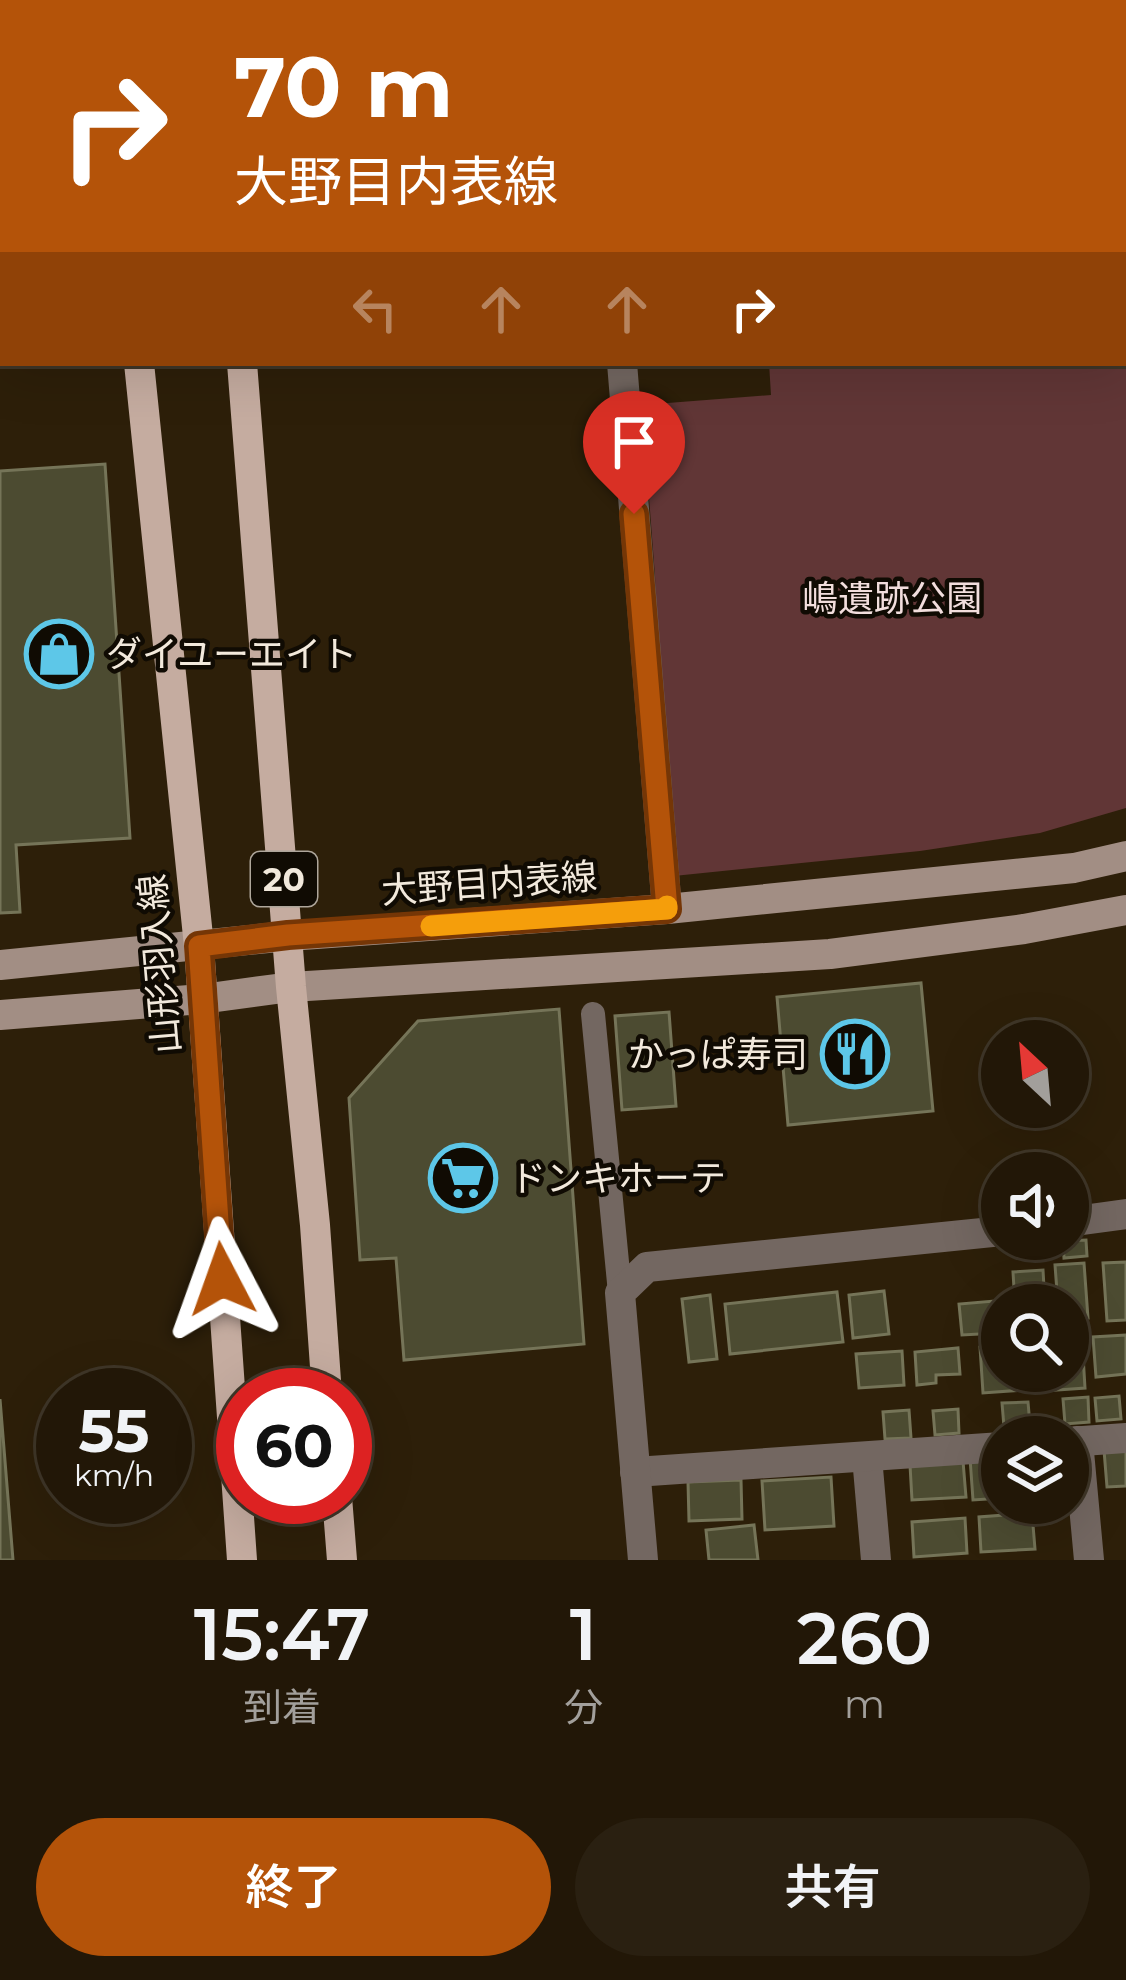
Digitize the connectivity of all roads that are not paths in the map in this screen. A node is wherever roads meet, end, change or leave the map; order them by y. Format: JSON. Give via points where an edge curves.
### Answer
{"nodes":[{"id":1,"x":140,"y":366,"type":"edge"},
{"id":2,"x":242,"y":366,"type":"edge"},
{"id":3,"x":622,"y":366,"type":"edge"},
{"id":4,"x":1126,"y":856,"type":"edge"},
{"id":5,"x":667,"y":909,"type":"junction"},
{"id":6,"x":1126,"y":910,"type":"edge"},
{"id":7,"x":288,"y":935,"type":"junction"},
{"id":8,"x":199,"y":946,"type":"junction"},
{"id":9,"x":0,"y":965,"type":"edge"},
{"id":10,"x":291,"y":987,"type":"junction"},
{"id":11,"x":202,"y":999,"type":"junction"},
{"id":12,"x":593,"y":1014,"type":"dead end"},
{"id":13,"x":0,"y":1015,"type":"edge"},
{"id":14,"x":1126,"y":1214,"type":"edge"},
{"id":15,"x":1089,"y":1219,"type":"edge"},
{"id":16,"x":981,"y":1234,"type":"edge"},
{"id":17,"x":620,"y":1293,"type":"junction"},
{"id":18,"x":325,"y":1368,"type":"edge"},
{"id":19,"x":1126,"y":1438,"type":"edge"},
{"id":20,"x":1089,"y":1440,"type":"edge"},
{"id":21,"x":981,"y":1448,"type":"edge"},
{"id":22,"x":868,"y":1456,"type":"junction"},
{"id":23,"x":635,"y":1472,"type":"junction"},
{"id":24,"x":339,"y":1524,"type":"edge"},
{"id":25,"x":1084,"y":1524,"type":"edge"},
{"id":26,"x":242,"y":1560,"type":"edge"},
{"id":27,"x":342,"y":1560,"type":"edge"},
{"id":28,"x":643,"y":1560,"type":"edge"},
{"id":29,"x":876,"y":1560,"type":"edge"},
{"id":30,"x":1089,"y":1560,"type":"edge"}],
"edges":[{"from":1,"to":8,"type":"main road","name":"山形羽入線"},
{"from":2,"to":7,"type":"main road","number":"20"},
{"from":3,"to":5,"type":"street"},
{"from":4,"to":5,"type":"main road","name":"大野目内表線"},
{"from":5,"to":7,"type":"main road","name":"大野目内表線"},
{"from":6,"to":10,"type":"main road","via":[[830,954]]},
{"from":7,"to":8,"type":"main road","name":"大野目内表線"},
{"from":7,"to":10,"type":"main road","number":"20"},
{"from":8,"to":9,"type":"main road","name":"大野目内表線"},
{"from":8,"to":11,"type":"main road","name":"山形羽入線"},
{"from":10,"to":11,"type":"main road"},
{"from":10,"to":18,"type":"main road","number":"20"},
{"from":11,"to":13,"type":"main road"},
{"from":11,"to":26,"type":"main road","name":"山形羽入線"},
{"from":12,"to":17,"type":"street"},
{"from":14,"to":15,"type":"street"},
{"from":16,"to":17,"type":"street","via":[[647,1267]]},
{"from":17,"to":23,"type":"street"},
{"from":19,"to":20,"type":"street"},
{"from":21,"to":22,"type":"street"},
{"from":22,"to":23,"type":"street"},
{"from":22,"to":29,"type":"street"},
{"from":23,"to":28,"type":"street"},
{"from":24,"to":27,"type":"main road"},
{"from":25,"to":30,"type":"street"}]}
